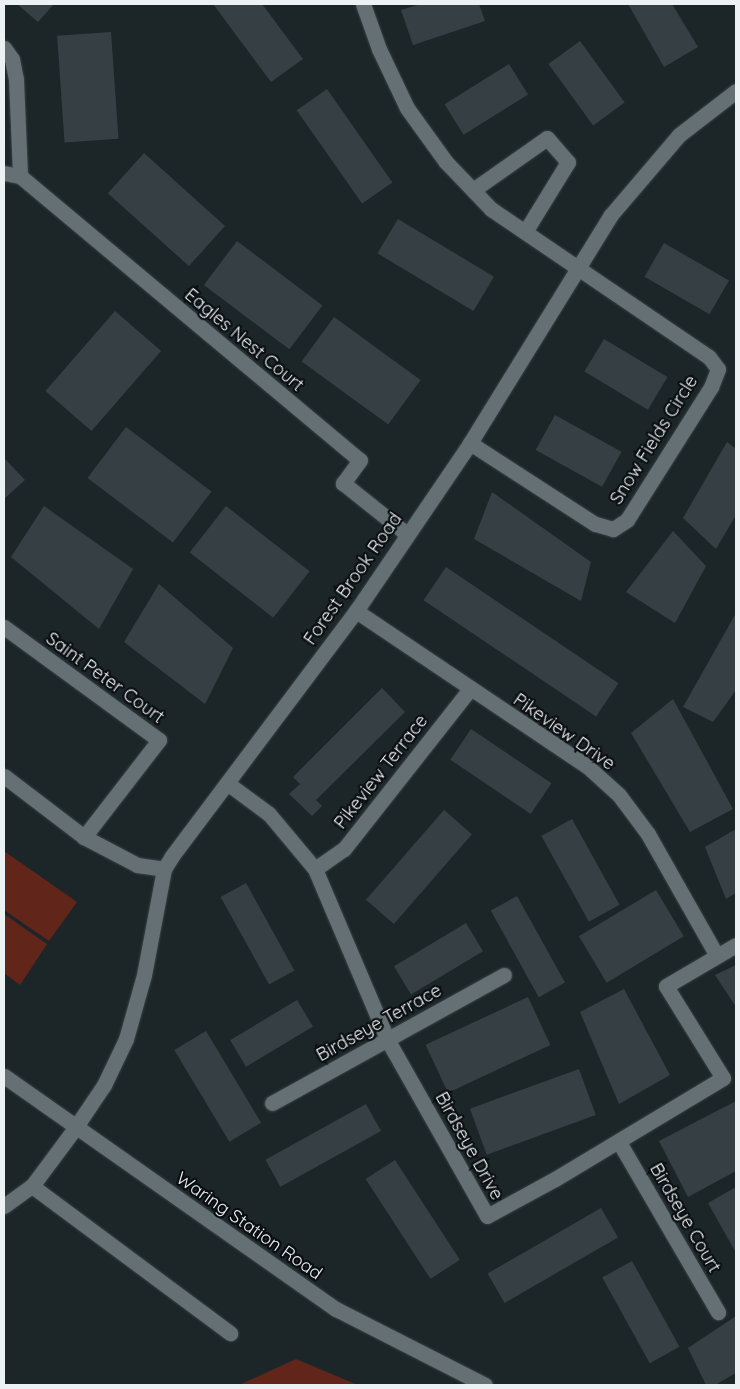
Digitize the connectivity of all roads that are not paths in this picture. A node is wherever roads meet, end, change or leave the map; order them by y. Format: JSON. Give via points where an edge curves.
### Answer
{"nodes":[{"id":1,"x":363,"y":4,"type":"edge"},
{"id":2,"x":4,"y":48,"type":"edge"},
{"id":3,"x":736,"y":91,"type":"edge"},
{"id":4,"x":4,"y":173,"type":"edge"},
{"id":5,"x":20,"y":176,"type":"junction"},
{"id":6,"x":473,"y":190,"type":"junction"},
{"id":7,"x":525,"y":232,"type":"junction"},
{"id":8,"x":579,"y":270,"type":"junction"},
{"id":9,"x":470,"y":443,"type":"junction"},
{"id":10,"x":406,"y":534,"type":"junction"},
{"id":11,"x":356,"y":611,"type":"junction"},
{"id":12,"x":4,"y":627,"type":"edge"},
{"id":13,"x":468,"y":690,"type":"junction"},
{"id":14,"x":4,"y":776,"type":"edge"},
{"id":15,"x":227,"y":783,"type":"junction"},
{"id":16,"x":84,"y":837,"type":"junction"},
{"id":17,"x":164,"y":869,"type":"junction"},
{"id":18,"x":315,"y":869,"type":"junction"},
{"id":19,"x":736,"y":945,"type":"edge"},
{"id":20,"x":717,"y":956,"type":"junction"},
{"id":21,"x":504,"y":974,"type":"dead end"},
{"id":22,"x":388,"y":1039,"type":"junction"},
{"id":23,"x":4,"y":1076,"type":"edge"},
{"id":24,"x":272,"y":1103,"type":"dead end"},
{"id":25,"x":76,"y":1128,"type":"junction"},
{"id":26,"x":619,"y":1142,"type":"junction"},
{"id":27,"x":32,"y":1186,"type":"junction"},
{"id":28,"x":4,"y":1206,"type":"edge"},
{"id":29,"x":718,"y":1312,"type":"dead end"},
{"id":30,"x":230,"y":1333,"type":"dead end"},
{"id":31,"x":485,"y":1385,"type":"edge"}],
"edges":[{"from":1,"to":6,"type":"street","via":[[379,49],[407,108],[446,162]]},
{"from":2,"to":5,"type":"street","via":[[12,60],[16,79]]},
{"from":3,"to":8,"type":"street","name":"Forest Brook Road","via":[[680,135],[610,216]]},
{"from":4,"to":5,"type":"street","name":"Eagles Nest Court"},
{"from":5,"to":10,"type":"street","name":"Eagles Nest Court","via":[[360,460],[342,483]]},
{"from":6,"to":7,"type":"street","via":[[491,209]]},
{"from":6,"to":7,"type":"street","via":[[548,138],[568,162]]},
{"from":7,"to":8,"type":"street"},
{"from":8,"to":9,"type":"street","name":"Forest Brook Road"},
{"from":8,"to":9,"type":"street","name":"Snow Fields Circle","via":[[709,357],[718,369],[711,387],[627,520],[613,529],[595,524]]},
{"from":9,"to":10,"type":"street","name":"Forest Brook Road"},
{"from":10,"to":11,"type":"street","name":"Forest Brook Road"},
{"from":11,"to":13,"type":"street","name":"Pikeview Drive"},
{"from":11,"to":15,"type":"street","name":"Forest Brook Road"},
{"from":12,"to":16,"type":"street","name":"Saint Peter Court","via":[[159,740]]},
{"from":13,"to":18,"type":"street","name":"Pikeview Terrace","via":[[344,849]]},
{"from":13,"to":20,"type":"street","name":"Pikeview Drive","via":[[587,766],[619,795],[648,834]]},
{"from":14,"to":16,"type":"street"},
{"from":15,"to":17,"type":"street","name":"Forest Brook Road","via":[[187,833]]},
{"from":15,"to":18,"type":"street","name":"Birdseye Drive","via":[[269,814]]},
{"from":16,"to":17,"type":"street","via":[[137,865]]},
{"from":17,"to":25,"type":"street","name":"Forest Brook Road","via":[[137,1008],[104,1085]]},
{"from":18,"to":22,"type":"street","name":"Birdseye Drive"},
{"from":19,"to":20,"type":"street","name":"Birdseye Drive"},
{"from":20,"to":26,"type":"street","name":"Birdseye Drive","via":[[666,986],[723,1078]]},
{"from":21,"to":22,"type":"street","name":"Birdseye Terrace"},
{"from":22,"to":24,"type":"street","name":"Birdseye Terrace"},
{"from":22,"to":26,"type":"street","name":"Birdseye Drive","via":[[487,1216]]},
{"from":23,"to":25,"type":"street","name":"Waring Station Road"},
{"from":25,"to":27,"type":"street","name":"Forest Brook Road"},
{"from":25,"to":31,"type":"street","name":"Waring Station Road","via":[[336,1309]]},
{"from":26,"to":29,"type":"street","name":"Birdseye Court"},
{"from":27,"to":28,"type":"street","name":"Forest Brook Road"},
{"from":27,"to":30,"type":"street"}]}
